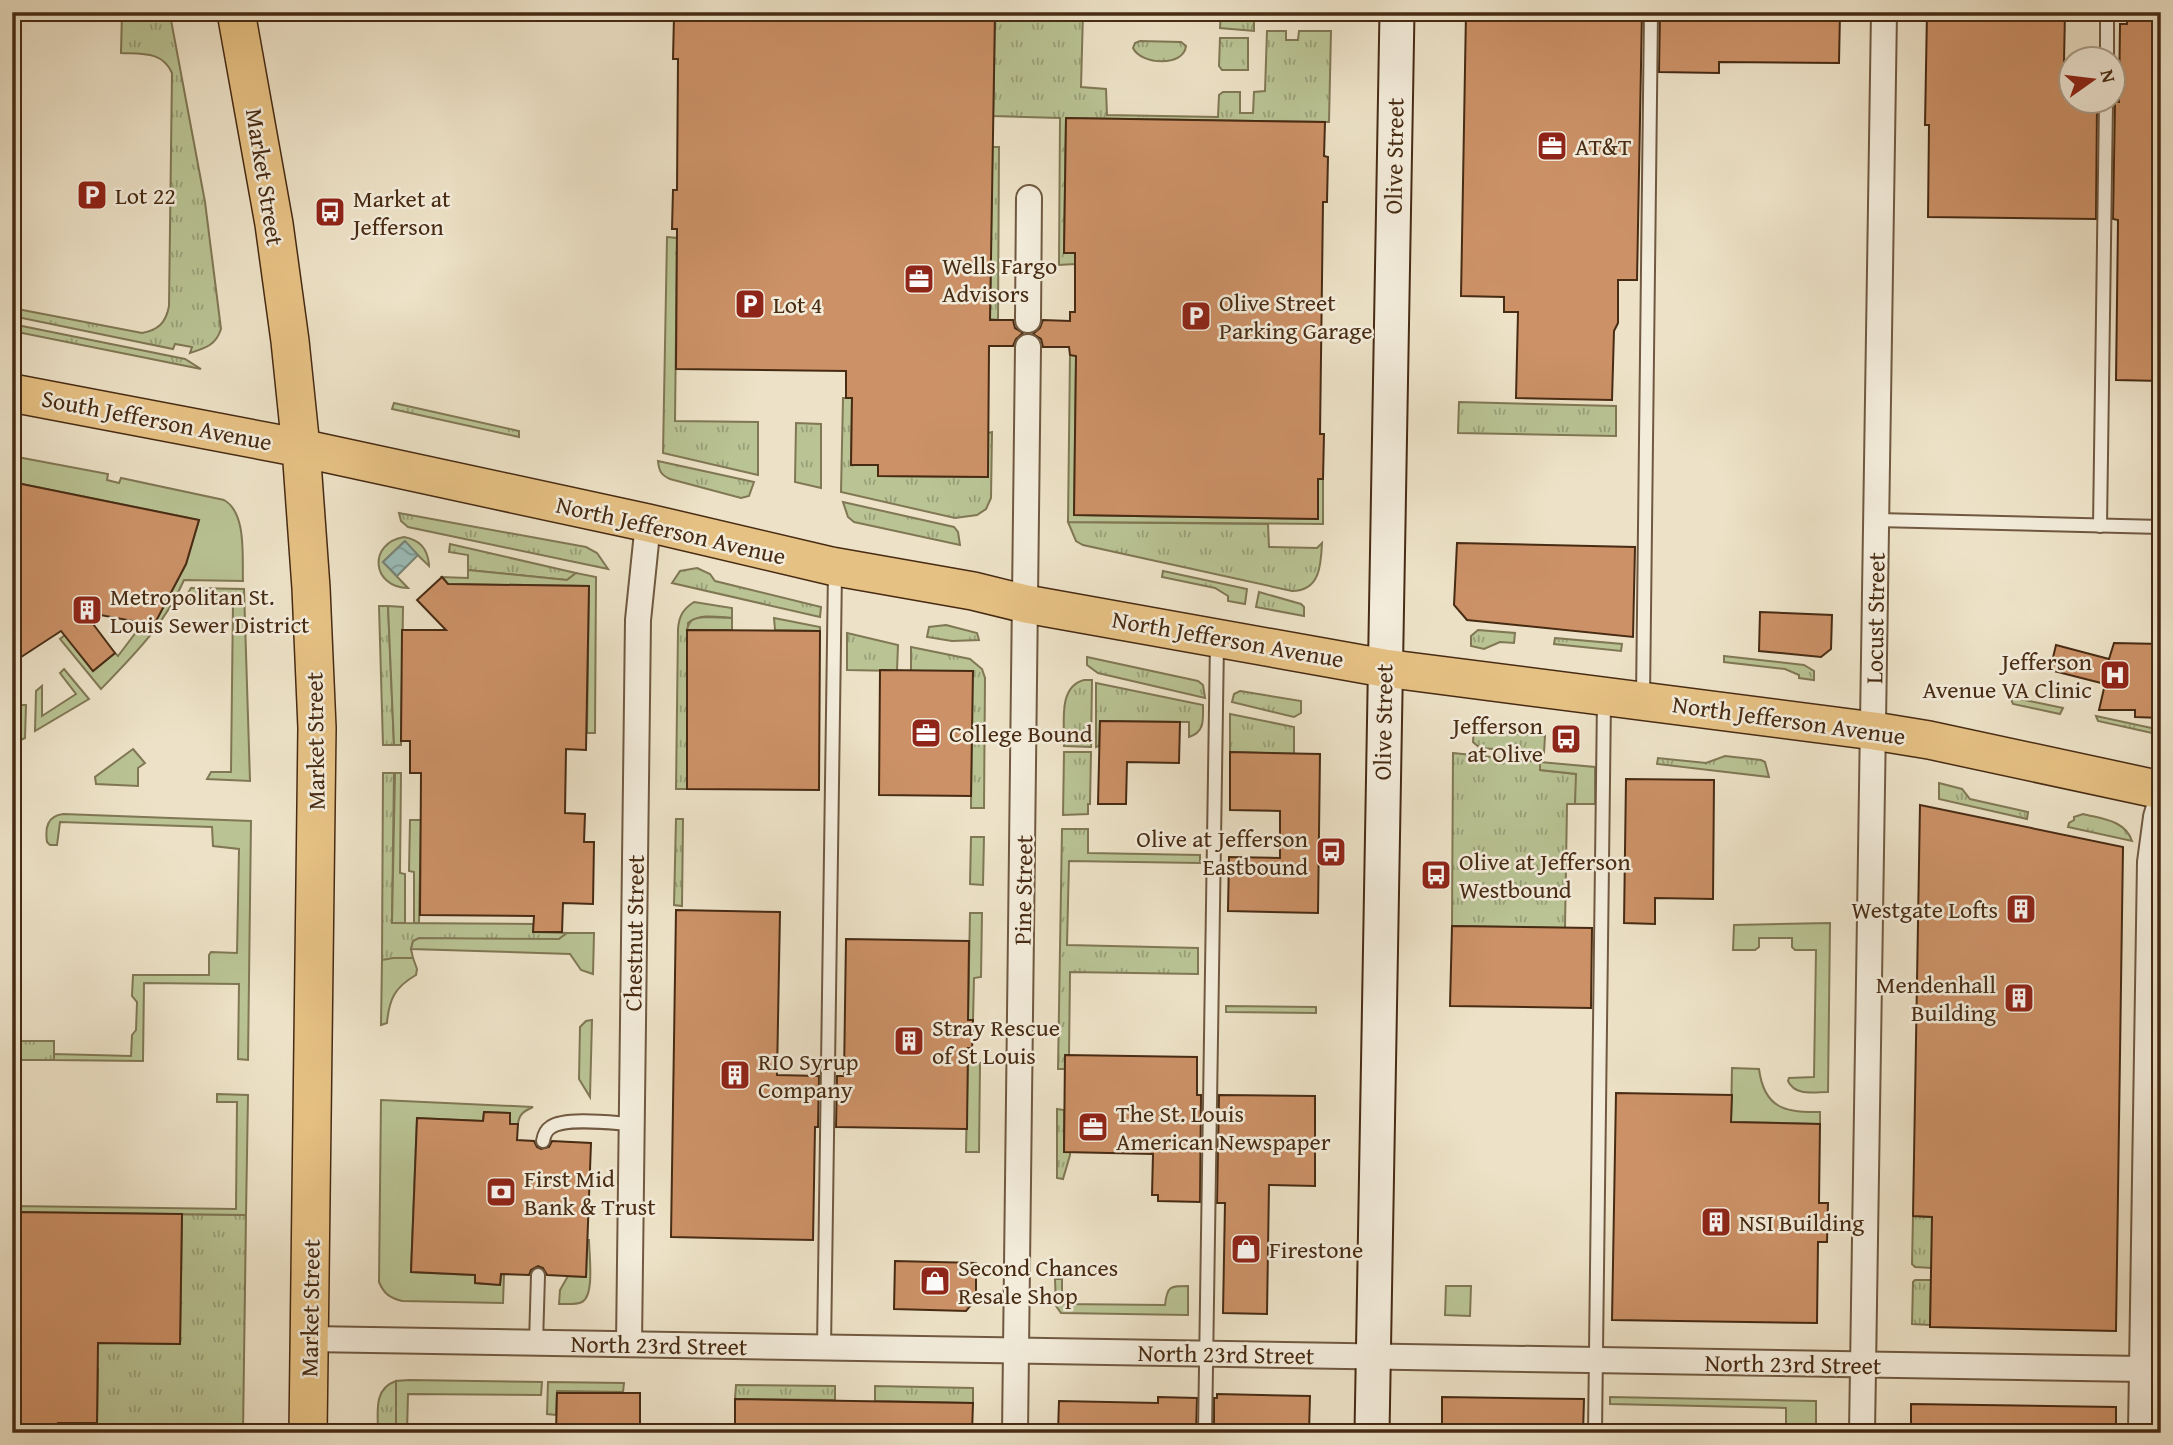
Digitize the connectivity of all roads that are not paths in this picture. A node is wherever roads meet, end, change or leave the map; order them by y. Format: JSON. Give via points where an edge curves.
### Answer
{"nodes":[{"id":1,"x":236,"y":12,"type":"edge"},
{"id":2,"x":1397,"y":12,"type":"edge"},
{"id":3,"x":1651,"y":12,"type":"edge"},
{"id":4,"x":1884,"y":12,"type":"edge"},
{"id":5,"x":2107,"y":12,"type":"edge"},
{"id":6,"x":2107,"y":46,"type":"edge"},
{"id":7,"x":2106,"y":116,"type":"edge"},
{"id":8,"x":1029,"y":198,"type":"dead end"},
{"id":9,"x":1028,"y":320,"type":"dead end"},
{"id":10,"x":1028,"y":347,"type":"dead end"},
{"id":11,"x":12,"y":393,"type":"edge"},
{"id":12,"x":302,"y":448,"type":"junction"},
{"id":13,"x":1877,"y":520,"type":"junction"},
{"id":14,"x":648,"y":523,"type":"junction"},
{"id":15,"x":2100,"y":526,"type":"junction"},
{"id":16,"x":2161,"y":527,"type":"edge"},
{"id":17,"x":835,"y":567,"type":"junction"},
{"id":18,"x":1026,"y":604,"type":"junction"},
{"id":19,"x":1217,"y":637,"type":"junction"},
{"id":20,"x":1384,"y":668,"type":"junction"},
{"id":21,"x":1604,"y":696,"type":"junction"},
{"id":22,"x":1643,"y":701,"type":"junction"},
{"id":23,"x":1874,"y":731,"type":"junction"},
{"id":24,"x":2161,"y":790,"type":"edge"},
{"id":25,"x":2161,"y":800,"type":"edge"},
{"id":26,"x":631,"y":1124,"type":"junction"},
{"id":27,"x":543,"y":1141,"type":"dead end"},
{"id":28,"x":537,"y":1275,"type":"dead end"},
{"id":29,"x":309,"y":1339,"type":"junction"},
{"id":30,"x":536,"y":1343,"type":"junction"},
{"id":31,"x":629,"y":1344,"type":"junction"},
{"id":32,"x":824,"y":1348,"type":"junction"},
{"id":33,"x":1017,"y":1351,"type":"junction"},
{"id":34,"x":1207,"y":1354,"type":"junction"},
{"id":35,"x":1373,"y":1356,"type":"junction"},
{"id":36,"x":1596,"y":1360,"type":"junction"},
{"id":37,"x":1862,"y":1364,"type":"junction"},
{"id":38,"x":2143,"y":1369,"type":"junction"},
{"id":39,"x":308,"y":1433,"type":"edge"},
{"id":40,"x":1015,"y":1433,"type":"edge"},
{"id":41,"x":1205,"y":1433,"type":"edge"},
{"id":42,"x":1372,"y":1433,"type":"edge"},
{"id":43,"x":1595,"y":1433,"type":"edge"},
{"id":44,"x":1862,"y":1433,"type":"edge"},
{"id":45,"x":2141,"y":1433,"type":"edge"}],
"edges":[{"from":1,"to":12,"type":"main road","name":"Market Street","via":[[274,224]]},
{"from":2,"to":20,"type":"main road","name":"Olive Street"},
{"from":3,"to":22,"type":"lane"},
{"from":4,"to":13,"type":"street","name":"Locust Street"},
{"from":5,"to":6,"type":"lane"},
{"from":7,"to":15,"type":"lane"},
{"from":8,"to":9,"type":"street"},
{"from":10,"to":18,"type":"street","name":"Pine Street"},
{"from":11,"to":12,"type":"main road","name":"South Jefferson Avenue"},
{"from":12,"to":14,"type":"main road","name":"North Jefferson Avenue"},
{"from":12,"to":29,"type":"main road","name":"Market Street","via":[[317,728]]},
{"from":13,"to":15,"type":"lane"},
{"from":13,"to":23,"type":"street","name":"Locust Street"},
{"from":14,"to":17,"type":"main road","name":"North Jefferson Avenue"},
{"from":14,"to":26,"type":"street","name":"Chestnut Street","via":[[638,620]]},
{"from":15,"to":16,"type":"lane"},
{"from":17,"to":18,"type":"main road","name":"North Jefferson Avenue"},
{"from":17,"to":32,"type":"lane"},
{"from":18,"to":19,"type":"main road","name":"North Jefferson Avenue"},
{"from":18,"to":33,"type":"street","name":"Pine Street"},
{"from":19,"to":20,"type":"main road","name":"North Jefferson Avenue"},
{"from":19,"to":34,"type":"lane"},
{"from":20,"to":21,"type":"main road","name":"North Jefferson Avenue"},
{"from":20,"to":35,"type":"main road","name":"Olive Street"},
{"from":21,"to":22,"type":"main road","name":"North Jefferson Avenue"},
{"from":21,"to":36,"type":"lane"},
{"from":22,"to":23,"type":"main road","name":"North Jefferson Avenue"},
{"from":23,"to":24,"type":"main road","name":"North Jefferson Avenue"},
{"from":23,"to":37,"type":"street","name":"Locust Street"},
{"from":25,"to":38,"type":"street","via":[[2150,862]]},
{"from":26,"to":27,"type":"lane","via":[[553,1125]]},
{"from":26,"to":31,"type":"street","name":"Chestnut Street"},
{"from":28,"to":30,"type":"lane"},
{"from":29,"to":30,"type":"street","name":"North 23rd Street"},
{"from":29,"to":39,"type":"main road","name":"Market Street"},
{"from":30,"to":31,"type":"street","name":"North 23rd Street"},
{"from":31,"to":32,"type":"street","name":"North 23rd Street"},
{"from":32,"to":33,"type":"street","name":"North 23rd Street"},
{"from":33,"to":34,"type":"street","name":"North 23rd Street"},
{"from":33,"to":40,"type":"street","name":"Pine Street"},
{"from":34,"to":35,"type":"street","name":"North 23rd Street"},
{"from":34,"to":41,"type":"lane"},
{"from":35,"to":36,"type":"street","name":"North 23rd Street"},
{"from":35,"to":42,"type":"main road","name":"Olive Street"},
{"from":36,"to":37,"type":"street","name":"North 23rd Street"},
{"from":36,"to":43,"type":"lane"},
{"from":37,"to":38,"type":"street","name":"North 23rd Street"},
{"from":37,"to":44,"type":"street","name":"Locust Street"},
{"from":38,"to":45,"type":"street"}]}
